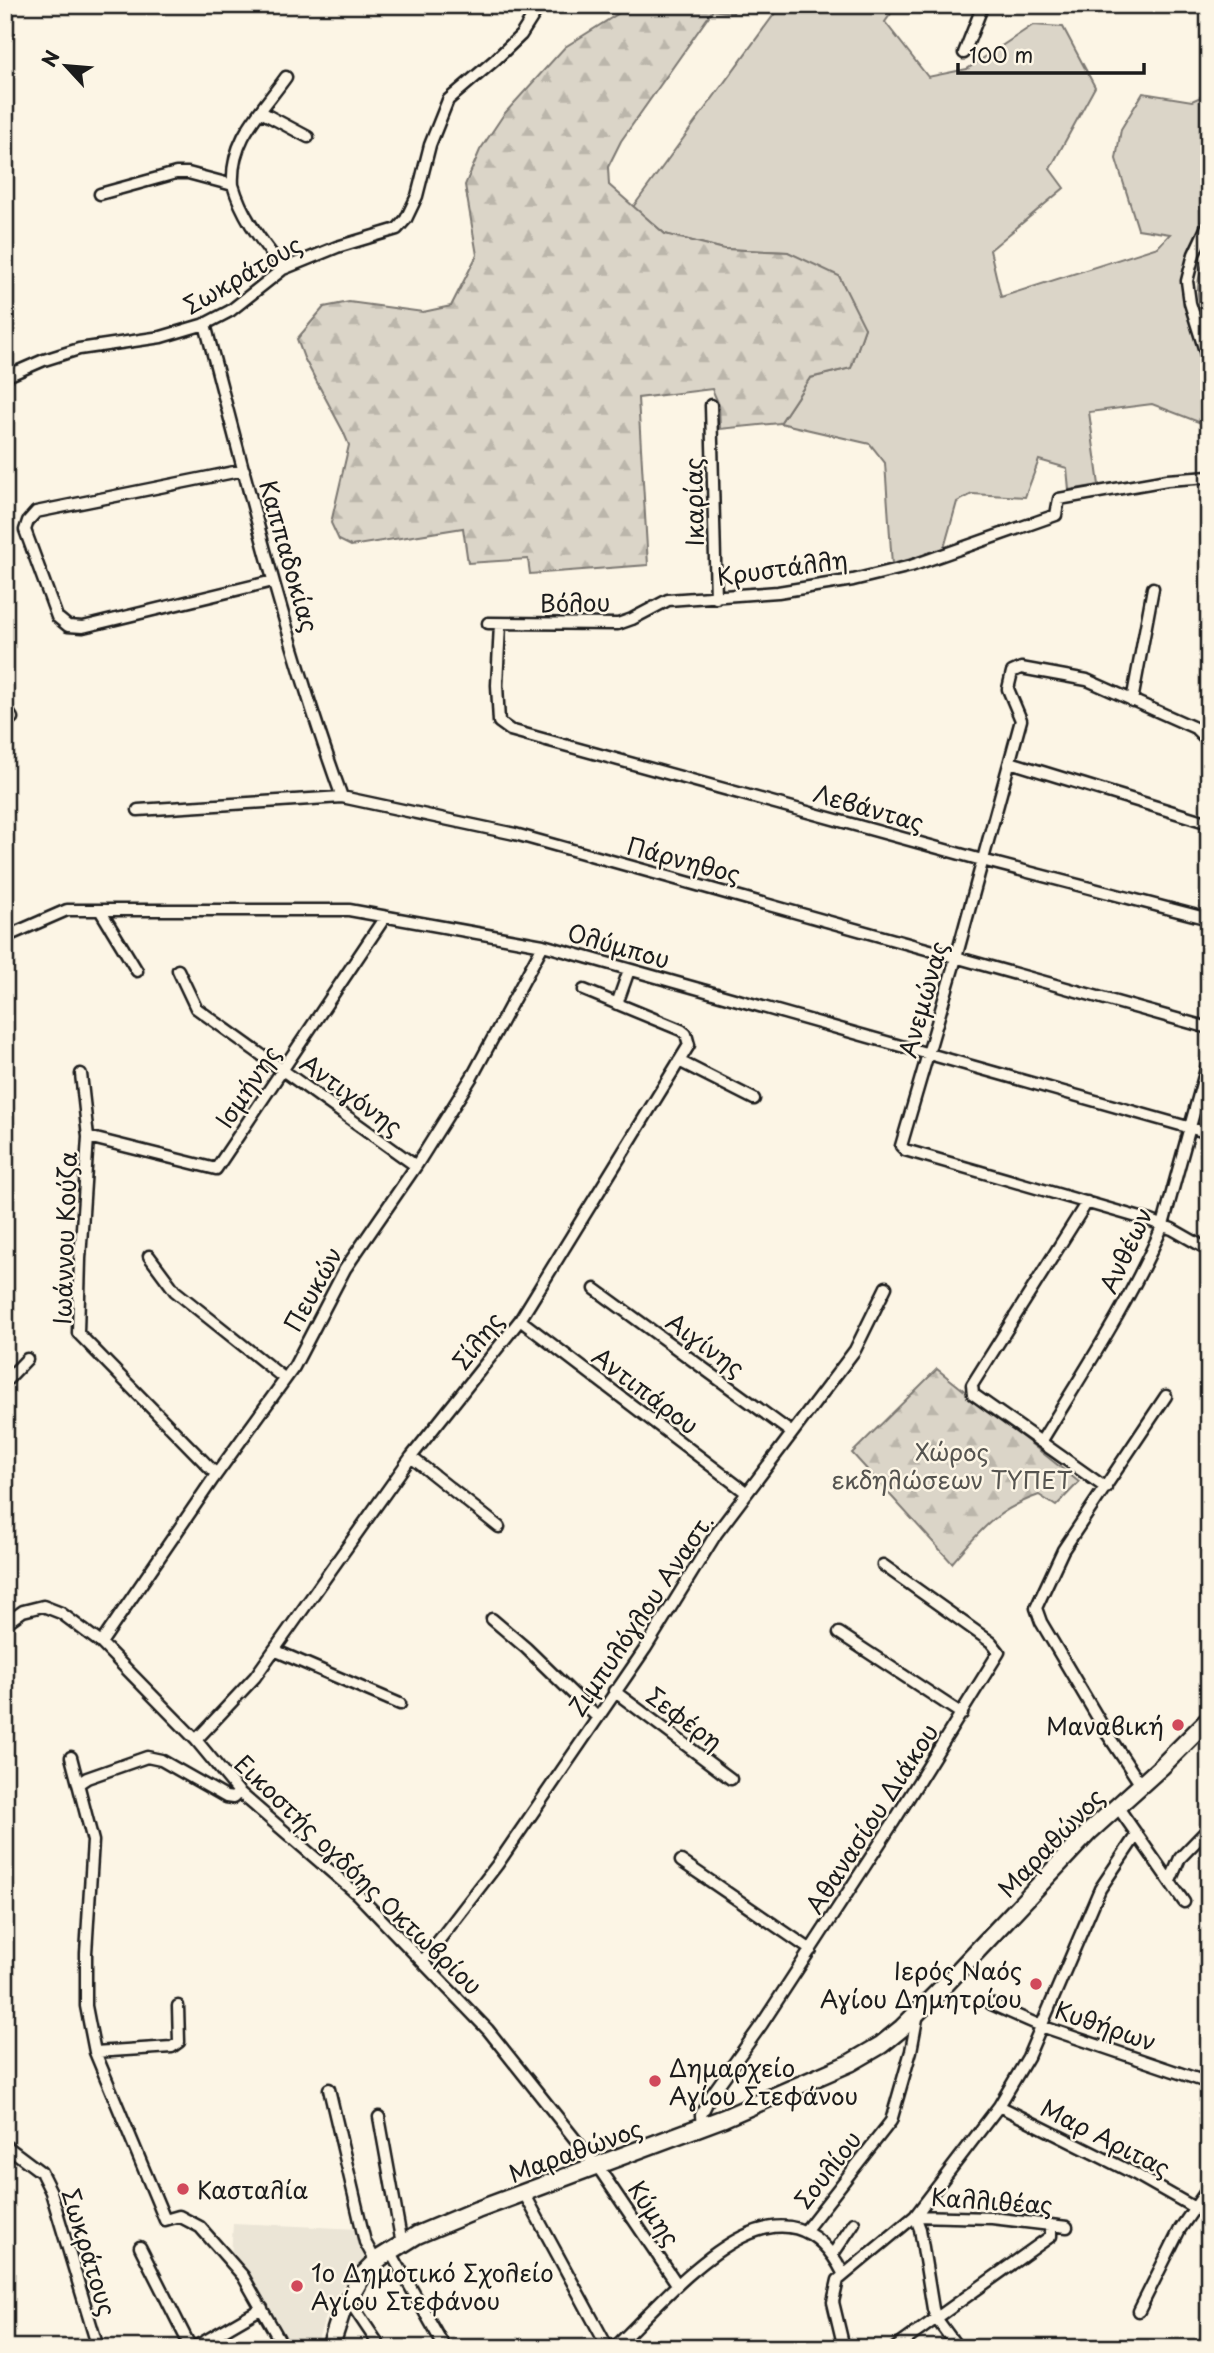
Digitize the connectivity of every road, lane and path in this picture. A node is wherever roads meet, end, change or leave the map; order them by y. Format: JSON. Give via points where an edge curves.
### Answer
{"nodes":[{"id":1,"x":540,"y":5,"type":"edge"},
{"id":2,"x":983,"y":5,"type":"edge"},
{"id":3,"x":964,"y":53,"type":"dead end"},
{"id":4,"x":286,"y":77,"type":"dead end"},
{"id":5,"x":261,"y":112,"type":"junction"},
{"id":6,"x":309,"y":137,"type":"dead end"},
{"id":7,"x":233,"y":185,"type":"junction"},
{"id":8,"x":100,"y":194,"type":"dead end"},
{"id":9,"x":1209,"y":222,"type":"edge"},
{"id":10,"x":283,"y":269,"type":"junction"},
{"id":11,"x":205,"y":324,"type":"junction"},
{"id":12,"x":1209,"y":364,"type":"edge"},
{"id":13,"x":5,"y":377,"type":"edge"},
{"id":14,"x":711,"y":405,"type":"dead end"},
{"id":15,"x":244,"y":470,"type":"junction"},
{"id":16,"x":1209,"y":477,"type":"edge"},
{"id":17,"x":274,"y":581,"type":"junction"},
{"id":18,"x":1153,"y":588,"type":"dead end"},
{"id":19,"x":716,"y":598,"type":"junction"},
{"id":20,"x":659,"y":604,"type":"joint"},
{"id":21,"x":488,"y":623,"type":"dead end"},
{"id":22,"x":500,"y":624,"type":"junction"},
{"id":23,"x":1132,"y":701,"type":"junction"},
{"id":24,"x":5,"y":707,"type":"edge"},
{"id":25,"x":12,"y":718,"type":"dead end"},
{"id":26,"x":1209,"y":742,"type":"edge"},
{"id":27,"x":1010,"y":762,"type":"junction"},
{"id":28,"x":342,"y":797,"type":"junction"},
{"id":29,"x":138,"y":810,"type":"dead end"},
{"id":30,"x":1209,"y":823,"type":"edge"},
{"id":31,"x":982,"y":860,"type":"junction"},
{"id":32,"x":100,"y":910,"type":"junction"},
{"id":33,"x":386,"y":917,"type":"junction"},
{"id":34,"x":1209,"y":919,"type":"edge"},
{"id":35,"x":5,"y":937,"type":"edge"},
{"id":36,"x":543,"y":945,"type":"junction"},
{"id":37,"x":956,"y":958,"type":"junction"},
{"id":38,"x":178,"y":970,"type":"dead end"},
{"id":39,"x":629,"y":970,"type":"junction"},
{"id":40,"x":137,"y":971,"type":"dead end"},
{"id":41,"x":584,"y":990,"type":"dead end"},
{"id":42,"x":617,"y":1004,"type":"junction"},
{"id":43,"x":1209,"y":1028,"type":"edge"},
{"id":44,"x":927,"y":1055,"type":"junction"},
{"id":45,"x":1209,"y":1058,"type":"edge"},
{"id":46,"x":679,"y":1061,"type":"junction"},
{"id":47,"x":284,"y":1070,"type":"junction"},
{"id":48,"x":81,"y":1074,"type":"dead end"},
{"id":49,"x":754,"y":1099,"type":"dead end"},
{"id":50,"x":1189,"y":1129,"type":"junction"},
{"id":51,"x":1209,"y":1133,"type":"edge"},
{"id":52,"x":88,"y":1138,"type":"junction"},
{"id":53,"x":415,"y":1166,"type":"junction"},
{"id":54,"x":1087,"y":1202,"type":"junction"},
{"id":55,"x":1163,"y":1225,"type":"junction"},
{"id":56,"x":1209,"y":1250,"type":"edge"},
{"id":57,"x":149,"y":1256,"type":"dead end"},
{"id":58,"x":886,"y":1287,"type":"dead end"},
{"id":59,"x":595,"y":1289,"type":"dead end"},
{"id":60,"x":520,"y":1320,"type":"junction"},
{"id":61,"x":27,"y":1359,"type":"dead end"},
{"id":62,"x":285,"y":1379,"type":"junction"},
{"id":63,"x":5,"y":1382,"type":"edge"},
{"id":64,"x":1166,"y":1396,"type":"dead end"},
{"id":65,"x":792,"y":1433,"type":"junction"},
{"id":66,"x":1041,"y":1442,"type":"junction"},
{"id":67,"x":411,"y":1457,"type":"junction"},
{"id":68,"x":216,"y":1474,"type":"junction"},
{"id":69,"x":1106,"y":1488,"type":"junction"},
{"id":70,"x":747,"y":1493,"type":"junction"},
{"id":71,"x":499,"y":1527,"type":"dead end"},
{"id":72,"x":883,"y":1565,"type":"dead end"},
{"id":73,"x":492,"y":1619,"type":"dead end"},
{"id":74,"x":5,"y":1624,"type":"edge"},
{"id":75,"x":839,"y":1633,"type":"dead end"},
{"id":76,"x":101,"y":1643,"type":"junction"},
{"id":77,"x":274,"y":1650,"type":"junction"},
{"id":78,"x":614,"y":1691,"type":"junction"},
{"id":79,"x":400,"y":1704,"type":"dead end"},
{"id":80,"x":962,"y":1714,"type":"junction"},
{"id":81,"x":596,"y":1716,"type":"junction"},
{"id":82,"x":1209,"y":1718,"type":"edge"},
{"id":83,"x":196,"y":1740,"type":"junction"},
{"id":84,"x":71,"y":1757,"type":"dead end"},
{"id":85,"x":731,"y":1779,"type":"dead end"},
{"id":86,"x":78,"y":1784,"type":"junction"},
{"id":87,"x":1141,"y":1784,"type":"junction"},
{"id":88,"x":239,"y":1792,"type":"junction"},
{"id":89,"x":1116,"y":1806,"type":"junction"},
{"id":90,"x":1209,"y":1828,"type":"edge"},
{"id":91,"x":1137,"y":1834,"type":"junction"},
{"id":92,"x":681,"y":1861,"type":"dead end"},
{"id":93,"x":1170,"y":1881,"type":"junction"},
{"id":94,"x":1184,"y":1902,"type":"dead end"},
{"id":95,"x":811,"y":1950,"type":"junction"},
{"id":96,"x":423,"y":1961,"type":"junction"},
{"id":97,"x":990,"y":2004,"type":"dead end"},
{"id":98,"x":178,"y":2006,"type":"dead end"},
{"id":99,"x":918,"y":2013,"type":"junction"},
{"id":100,"x":1041,"y":2026,"type":"junction"},
{"id":101,"x":95,"y":2052,"type":"junction"},
{"id":102,"x":1209,"y":2064,"type":"edge"},
{"id":103,"x":1206,"y":2082,"type":"edge"},
{"id":104,"x":329,"y":2089,"type":"dead end"},
{"id":105,"x":999,"y":2106,"type":"junction"},
{"id":106,"x":379,"y":2117,"type":"dead end"},
{"id":107,"x":702,"y":2127,"type":"junction"},
{"id":108,"x":5,"y":2145,"type":"edge"},
{"id":109,"x":597,"y":2166,"type":"junction"},
{"id":110,"x":1209,"y":2188,"type":"edge"},
{"id":111,"x":524,"y":2193,"type":"junction"},
{"id":112,"x":1193,"y":2207,"type":"junction"},
{"id":113,"x":915,"y":2216,"type":"junction"},
{"id":114,"x":854,"y":2223,"type":"dead end"},
{"id":115,"x":1051,"y":2225,"type":"junction"},
{"id":116,"x":1067,"y":2227,"type":"dead end"},
{"id":117,"x":805,"y":2231,"type":"junction"},
{"id":118,"x":140,"y":2247,"type":"dead end"},
{"id":119,"x":396,"y":2247,"type":"junction"},
{"id":120,"x":833,"y":2254,"type":"junction"},
{"id":121,"x":376,"y":2262,"type":"junction"},
{"id":122,"x":843,"y":2273,"type":"junction"},
{"id":123,"x":677,"y":2284,"type":"junction"},
{"id":124,"x":348,"y":2299,"type":"junction"},
{"id":125,"x":262,"y":2308,"type":"junction"},
{"id":126,"x":1139,"y":2311,"type":"dead end"},
{"id":127,"x":936,"y":2318,"type":"junction"},
{"id":128,"x":98,"y":2348,"type":"edge"},
{"id":129,"x":192,"y":2348,"type":"edge"},
{"id":130,"x":284,"y":2348,"type":"edge"},
{"id":131,"x":330,"y":2348,"type":"edge"},
{"id":132,"x":381,"y":2348,"type":"edge"},
{"id":133,"x":445,"y":2348,"type":"edge"},
{"id":134,"x":608,"y":2348,"type":"edge"},
{"id":135,"x":614,"y":2348,"type":"edge"},
{"id":136,"x":844,"y":2348,"type":"edge"},
{"id":137,"x":895,"y":2348,"type":"edge"},
{"id":138,"x":958,"y":2348,"type":"edge"}],
"edges":[{"from":1,"to":10,"type":"street","name":"Σωκράτους","via":[[521,34],[448,100],[417,197],[402,225]]},
{"from":2,"to":3,"type":"street"},
{"from":4,"to":5,"type":"street"},
{"from":5,"to":6,"type":"street"},
{"from":5,"to":7,"type":"street","via":[[238,143]]},
{"from":7,"to":8,"type":"street","via":[[176,173]]},
{"from":7,"to":10,"type":"street","via":[[246,218]]},
{"from":9,"to":12,"type":"street","via":[[1188,273],[1187,289]]},
{"from":10,"to":11,"type":"street","name":"Σωκράτους","via":[[230,311]]},
{"from":11,"to":13,"type":"street","name":"Σωκράτους","via":[[161,337],[79,349]]},
{"from":11,"to":15,"type":"street","name":"Καππαδοκίας"},
{"from":14,"to":19,"type":"street","name":"Ικαρίας"},
{"from":15,"to":17,"type":"street","name":"Καππαδοκίας"},
{"from":15,"to":17,"type":"street","via":[[36,512],[25,530],[57,617],[68,626],[83,627]]},
{"from":16,"to":19,"type":"street","name":"Κρυστάλλη","via":[[1059,499],[1056,514],[911,566],[807,588]]},
{"from":17,"to":28,"type":"street","name":"Καππαδοκίας"},
{"from":18,"to":23,"type":"street"},
{"from":19,"to":20,"type":"street","name":"Κρυστάλλη"},
{"from":20,"to":22,"type":"street","name":"Βόλου","via":[[618,624]]},
{"from":21,"to":22,"type":"street","name":"Βόλου"},
{"from":22,"to":31,"type":"street","name":"Λεβάντας","via":[[499,722],[519,734]]},
{"from":23,"to":26,"type":"street","via":[[1195,728]]},
{"from":23,"to":27,"type":"street","name":"Ανεμώνας","via":[[1087,680],[1021,668],[1012,671],[1008,689],[1021,720]]},
{"from":24,"to":25,"type":"street"},
{"from":27,"to":30,"type":"street"},
{"from":27,"to":31,"type":"street","name":"Ανεμώνας"},
{"from":28,"to":29,"type":"street","name":"Πάρνηθος"},
{"from":28,"to":37,"type":"street","name":"Πάρνηθος","via":[[516,834]]},
{"from":31,"to":34,"type":"street","name":"Λεβάντας"},
{"from":31,"to":37,"type":"street","name":"Ανεμώνας"},
{"from":32,"to":33,"type":"street","name":"Ολύμπου","via":[[349,910]]},
{"from":32,"to":35,"type":"street","name":"Ολύμπου","via":[[67,910]]},
{"from":32,"to":40,"type":"street"},
{"from":33,"to":36,"type":"street","name":"Ολύμπου"},
{"from":33,"to":47,"type":"street","name":"Ισμήνης"},
{"from":36,"to":39,"type":"street","name":"Ολύμπου"},
{"from":36,"to":53,"type":"street","name":"Πευκών","via":[[473,1074]]},
{"from":37,"to":43,"type":"street","name":"Πάρνηθος"},
{"from":37,"to":44,"type":"street","name":"Ανεμώνας"},
{"from":38,"to":47,"type":"street","name":"Αντιγόνης","via":[[196,1007]]},
{"from":39,"to":42,"type":"street"},
{"from":39,"to":44,"type":"street","name":"Ολύμπου"},
{"from":41,"to":42,"type":"street","name":"Σίλης"},
{"from":42,"to":46,"type":"street","name":"Σίλης","via":[[686,1034],[689,1045]]},
{"from":44,"to":50,"type":"street","name":"Ολύμπου"},
{"from":44,"to":54,"type":"street","name":"Ανεμώνας","via":[[901,1146],[905,1150]]},
{"from":45,"to":50,"type":"street","name":"Ανθέων"},
{"from":46,"to":49,"type":"street"},
{"from":46,"to":60,"type":"street","name":"Σίλης"},
{"from":47,"to":52,"type":"street","name":"Ισμήνης","via":[[216,1168]]},
{"from":47,"to":53,"type":"street","name":"Αντιγόνης"},
{"from":48,"to":52,"type":"street","name":"Ιωάννου Κούζα"},
{"from":50,"to":51,"type":"street","name":"Ολύμπου"},
{"from":50,"to":55,"type":"street","name":"Ανθέων"},
{"from":52,"to":68,"type":"street","name":"Ιωάννου Κούζα","via":[[78,1332]]},
{"from":53,"to":62,"type":"street","name":"Πευκών","via":[[345,1269]]},
{"from":54,"to":55,"type":"street","name":"Ανεμώνας"},
{"from":54,"to":66,"type":"street","via":[[972,1385],[973,1394]]},
{"from":55,"to":56,"type":"street","name":"Ανεμώνας"},
{"from":55,"to":66,"type":"street","name":"Ανθέων","via":[[1133,1290]]},
{"from":57,"to":62,"type":"street","via":[[175,1291]]},
{"from":58,"to":65,"type":"street","name":"Ζιμπυλόγλου Αναστ.","via":[[855,1350]]},
{"from":59,"to":65,"type":"street","name":"Αιγίνης"},
{"from":60,"to":67,"type":"street","name":"Σίλης"},
{"from":60,"to":70,"type":"street","name":"Αντιπάρου"},
{"from":61,"to":63,"type":"street"},
{"from":62,"to":68,"type":"street","name":"Πευκών"},
{"from":64,"to":69,"type":"street"},
{"from":65,"to":70,"type":"street","name":"Ζιμπυλόγλου Αναστ."},
{"from":66,"to":69,"type":"street"},
{"from":67,"to":71,"type":"street"},
{"from":67,"to":77,"type":"street","name":"Σίλης"},
{"from":68,"to":76,"type":"street","name":"Πευκών"},
{"from":69,"to":87,"type":"street","via":[[1063,1550],[1036,1608]]},
{"from":70,"to":78,"type":"street","name":"Ζιμπυλόγλου Αναστ."},
{"from":72,"to":80,"type":"street","name":"Αθανασίου Διάκου","via":[[999,1652]]},
{"from":73,"to":81,"type":"street"},
{"from":74,"to":76,"type":"street","name":"Εικοστής ογδόης Οκτωβρίου","via":[[23,1611],[43,1605]]},
{"from":75,"to":80,"type":"street"},
{"from":76,"to":83,"type":"street","name":"Εικοστής ογδόης Οκτωβρίου"},
{"from":77,"to":79,"type":"street"},
{"from":77,"to":83,"type":"street","name":"Σίλης"},
{"from":78,"to":81,"type":"street","name":"Ζιμπυλόγλου Αναστ."},
{"from":78,"to":85,"type":"street","name":"Σεφέρη"},
{"from":80,"to":95,"type":"street","name":"Αθανασίου Διάκου"},
{"from":81,"to":96,"type":"street","name":"Ζιμπυλόγλου Αναστ.","via":[[497,1865]]},
{"from":82,"to":87,"type":"main road","name":"Μαραθώνος"},
{"from":83,"to":88,"type":"street","name":"Εικοστής ογδόης Οκτωβρίου"},
{"from":84,"to":86,"type":"street"},
{"from":86,"to":88,"type":"street","via":[[147,1757],[161,1760],[226,1797]]},
{"from":86,"to":101,"type":"street","via":[[93,1841],[86,2006]]},
{"from":87,"to":89,"type":"main road","name":"Μαραθώνος"},
{"from":88,"to":96,"type":"street","name":"Εικοστής ογδόης Οκτωβρίου","via":[[357,1894]]},
{"from":89,"to":91,"type":"street"},
{"from":89,"to":99,"type":"main road","name":"Μαραθώνος"},
{"from":90,"to":93,"type":"street","via":[[1180,1858]]},
{"from":91,"to":93,"type":"street"},
{"from":91,"to":100,"type":"street","via":[[1100,1889]]},
{"from":92,"to":95,"type":"street"},
{"from":93,"to":94,"type":"street"},
{"from":95,"to":107,"type":"street","name":"Αθανασίου Διάκου","via":[[710,2097],[702,2112]]},
{"from":96,"to":109,"type":"street","name":"Εικοστής ογδόης Οκτωβρίου","via":[[488,2030]]},
{"from":97,"to":100,"type":"street","name":"Κυθήρων"},
{"from":98,"to":101,"type":"street","via":[[179,2042],[172,2047]]},
{"from":99,"to":107,"type":"main road","name":"Μαραθώνος","via":[[881,2045],[850,2063]]},
{"from":99,"to":117,"type":"street","name":"Σουλίου","via":[[891,2121]]},
{"from":100,"to":103,"type":"street","name":"Κυθήρων"},
{"from":100,"to":105,"type":"street"},
{"from":101,"to":125,"type":"street","via":[[165,2220],[179,2216],[200,2227],[243,2276]]},
{"from":102,"to":103,"type":"street"},
{"from":104,"to":121,"type":"street","via":[[365,2242]]},
{"from":105,"to":112,"type":"street","name":"Μαρ Αριτας"},
{"from":105,"to":113,"type":"street"},
{"from":106,"to":119,"type":"street"},
{"from":107,"to":109,"type":"main road","name":"Μαραθώνος"},
{"from":108,"to":128,"type":"street","name":"Σωκράτους","via":[[41,2172],[51,2192]]},
{"from":109,"to":111,"type":"main road","name":"Μαραθώνος"},
{"from":109,"to":123,"type":"street","name":"Κύμης"},
{"from":110,"to":112,"type":"street"},
{"from":111,"to":119,"type":"main road","name":"Μαραθώνος"},
{"from":111,"to":134,"type":"street"},
{"from":112,"to":126,"type":"street"},
{"from":113,"to":115,"type":"street","name":"Καλλιθέας"},
{"from":113,"to":122,"type":"street"},
{"from":113,"to":127,"type":"street"},
{"from":114,"to":120,"type":"street"},
{"from":115,"to":116,"type":"street","name":"Καλλιθέας"},
{"from":115,"to":127,"type":"street","via":[[1051,2236]]},
{"from":117,"to":120,"type":"street"},
{"from":117,"to":123,"type":"street","via":[[780,2226],[757,2230]]},
{"from":118,"to":129,"type":"street"},
{"from":119,"to":121,"type":"main road","name":"Μαραθώνος"},
{"from":119,"to":133,"type":"street"},
{"from":120,"to":122,"type":"street"},
{"from":121,"to":124,"type":"main road","name":"Μαραθώνος"},
{"from":122,"to":136,"type":"street","via":[[833,2302]]},
{"from":123,"to":135,"type":"street"},
{"from":124,"to":131,"type":"main road","name":"Μαραθώνος"},
{"from":124,"to":132,"type":"street"},
{"from":125,"to":129,"type":"street"},
{"from":125,"to":130,"type":"street"},
{"from":127,"to":137,"type":"street"},
{"from":127,"to":138,"type":"street"}]}
